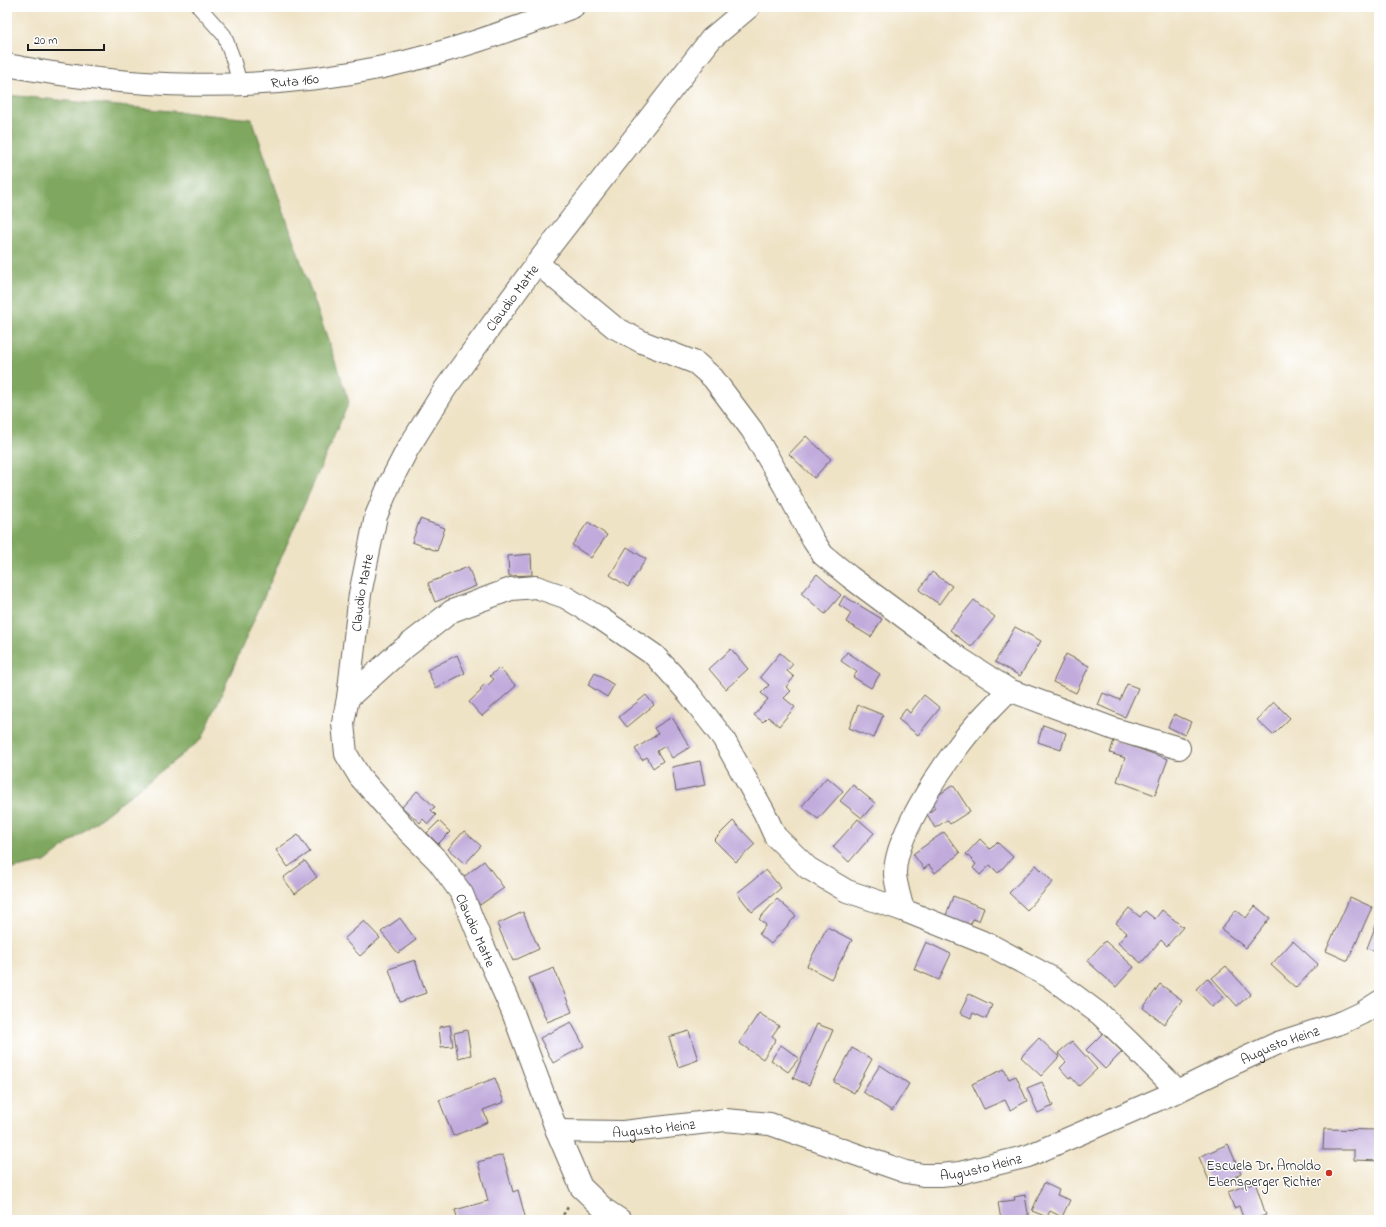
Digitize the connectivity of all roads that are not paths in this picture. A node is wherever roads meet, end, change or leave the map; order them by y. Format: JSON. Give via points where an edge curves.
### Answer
{"nodes":[{"id":1,"x":199,"y":7,"type":"edge"},
{"id":2,"x":573,"y":7,"type":"edge"},
{"id":3,"x":749,"y":7,"type":"edge"},
{"id":4,"x":7,"y":65,"type":"edge"},
{"id":5,"x":240,"y":84,"type":"junction"},
{"id":6,"x":537,"y":263,"type":"junction"},
{"id":7,"x":1009,"y":690,"type":"junction"},
{"id":8,"x":348,"y":698,"type":"junction"},
{"id":9,"x":1179,"y":748,"type":"dead end"},
{"id":10,"x":903,"y":910,"type":"junction"},
{"id":11,"x":1379,"y":1002,"type":"edge"},
{"id":12,"x":1178,"y":1091,"type":"junction"},
{"id":13,"x":557,"y":1130,"type":"junction"},
{"id":14,"x":620,"y":1220,"type":"edge"}],
"edges":[{"from":1,"to":5,"type":"lane","via":[[224,35]]},
{"from":2,"to":5,"type":"street","name":"Ruta 160","via":[[446,51],[394,64],[335,75]]},
{"from":3,"to":6,"type":"street","name":"Claudio Matte","via":[[711,39]]},
{"from":4,"to":5,"type":"street","name":"Ruta 160","via":[[138,82]]},
{"from":6,"to":7,"type":"street","via":[[614,327],[642,342],[696,363],[713,378],[752,430],[823,554],[850,578],[959,658]]},
{"from":6,"to":8,"type":"street","name":"Claudio Matte","via":[[445,389],[407,450],[378,510],[360,594]]},
{"from":7,"to":9,"type":"street","via":[[1114,729]]},
{"from":7,"to":10,"type":"street","via":[[978,721],[954,752],[920,803],[906,832],[897,857],[896,874]]},
{"from":8,"to":10,"type":"street","via":[[399,652],[452,611],[511,588],[536,587],[565,598],[649,651],[664,666],[723,738],[775,836],[808,868],[847,891]]},
{"from":8,"to":13,"type":"street","name":"Claudio Matte","via":[[343,723],[346,754],[360,777],[438,861],[462,894],[512,1010]]},
{"from":10,"to":12,"type":"street","via":[[990,945],[1050,977],[1101,1015]]},
{"from":11,"to":12,"type":"street","name":"Augusto Heinz","via":[[1342,1022],[1278,1043]]},
{"from":12,"to":13,"type":"street","name":"Augusto Heinz","via":[[1028,1156],[960,1173],[941,1175],[906,1172],[770,1124],[724,1120],[623,1132]]},
{"from":13,"to":14,"type":"street","name":"Claudio Matte","via":[[581,1187],[605,1210]]}]}
